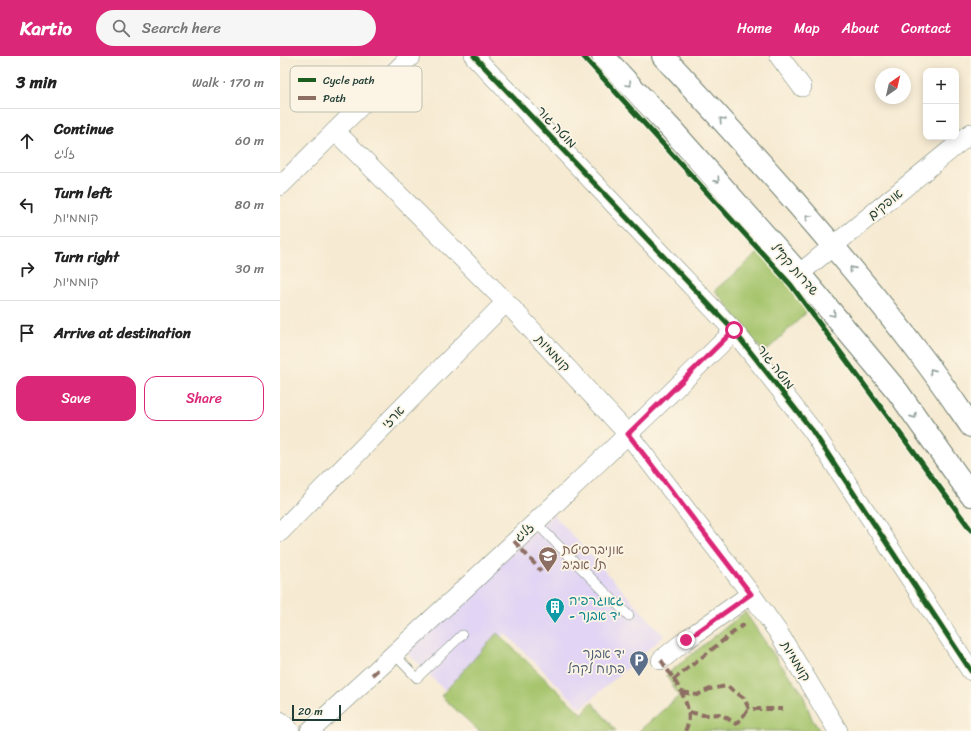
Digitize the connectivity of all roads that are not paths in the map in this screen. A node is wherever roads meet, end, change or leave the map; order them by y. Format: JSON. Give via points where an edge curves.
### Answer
{"nodes":[{"id":1,"x":411,"y":56,"type":"edge"},
{"id":2,"x":474,"y":56,"type":"edge"},
{"id":3,"x":603,"y":56,"type":"edge"},
{"id":4,"x":663,"y":56,"type":"edge"},
{"id":5,"x":783,"y":58,"type":"edge"},
{"id":6,"x":401,"y":66,"type":"edge"},
{"id":7,"x":802,"y":87,"type":"dead end"},
{"id":8,"x":354,"y":112,"type":"edge"},
{"id":9,"x":335,"y":131,"type":"junction"},
{"id":10,"x":971,"y":133,"type":"edge"},
{"id":11,"x":280,"y":186,"type":"edge"},
{"id":12,"x":834,"y":246,"type":"junction"},
{"id":13,"x":800,"y":274,"type":"junction"},
{"id":14,"x":506,"y":302,"type":"junction"},
{"id":15,"x":734,"y":330,"type":"junction"},
{"id":16,"x":971,"y":426,"type":"edge"},
{"id":17,"x":628,"y":434,"type":"junction"},
{"id":18,"x":971,"y":496,"type":"edge"},
{"id":19,"x":535,"y":522,"type":"junction"},
{"id":20,"x":280,"y":532,"type":"edge"},
{"id":21,"x":751,"y":594,"type":"junction"},
{"id":22,"x":629,"y":616,"type":"dead end"},
{"id":23,"x":462,"y":635,"type":"dead end"},
{"id":24,"x":661,"y":660,"type":"dead end"},
{"id":25,"x":382,"y":665,"type":"junction"},
{"id":26,"x":971,"y":671,"type":"edge"},
{"id":27,"x":280,"y":721,"type":"edge"},
{"id":28,"x":290,"y":731,"type":"edge"},
{"id":29,"x":310,"y":731,"type":"edge"},
{"id":30,"x":838,"y":731,"type":"edge"}],
"edges":[{"from":1,"to":6,"type":"street"},
{"from":2,"to":15,"type":"street","name":"מוטה גור"},
{"from":3,"to":13,"type":"main road","name":"שדרות קק\"ל","one_way":true},
{"from":12,"to":4,"type":"main road","one_way":true,"via":[[744,143]]},
{"from":5,"to":7,"type":"street"},
{"from":8,"to":9,"type":"street"},
{"from":9,"to":11,"type":"street"},
{"from":9,"to":14,"type":"street","name":"קוממיות"},
{"from":10,"to":12,"type":"street","name":"אופקים"},
{"from":12,"to":13,"type":"street","name":"אופקים"},
{"from":16,"to":12,"type":"main road","one_way":true,"via":[[923,357]]},
{"from":13,"to":18,"type":"main road","name":"שדרות קק\"ל","one_way":true,"via":[[898,392]]},
{"from":14,"to":17,"type":"street","name":"קוממיות"},
{"from":14,"to":20,"type":"street","name":"ארזי"},
{"from":15,"to":17,"type":"street","name":"זליג"},
{"from":15,"to":26,"type":"street","name":"מוטה גור","via":[[812,430]]},
{"from":17,"to":19,"type":"street","name":"זליג"},
{"from":17,"to":21,"type":"street","name":"קוממיות"},
{"from":19,"to":22,"type":"lane"},
{"from":19,"to":25,"type":"street","name":"זליג"},
{"from":21,"to":24,"type":"street"},
{"from":21,"to":30,"type":"street","name":"קוממיות","via":[[778,632]]},
{"from":23,"to":25,"type":"lane","via":[[417,678]]},
{"from":25,"to":29,"type":"street","name":"זליג"},
{"from":27,"to":28,"type":"street"}]}
